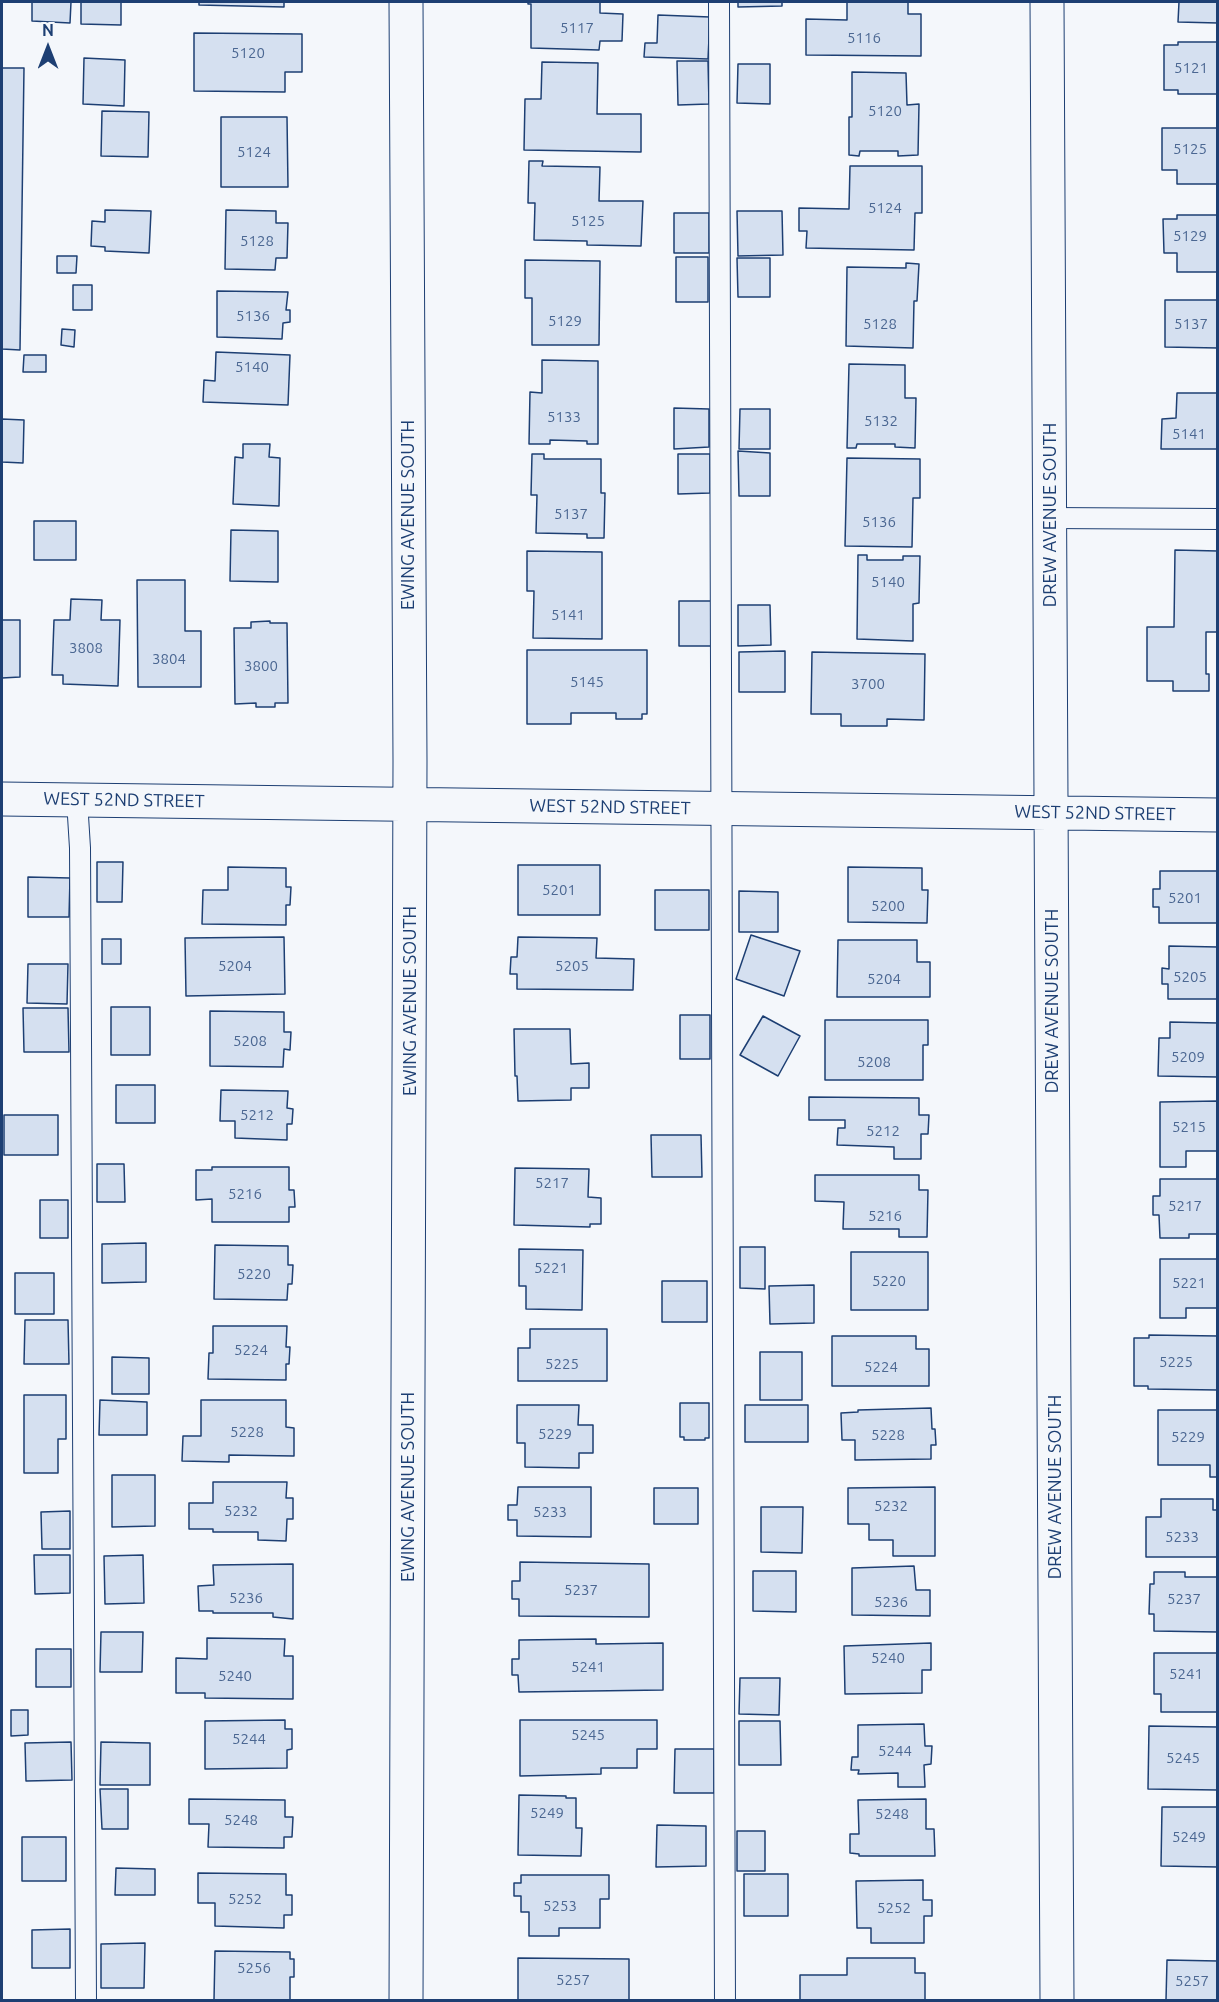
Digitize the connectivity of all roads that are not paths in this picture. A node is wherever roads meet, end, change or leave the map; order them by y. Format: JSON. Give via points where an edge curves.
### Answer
{"nodes":[{"id":1,"x":406,"y":2,"type":"edge"},
{"id":2,"x":719,"y":2,"type":"edge"},
{"id":3,"x":1047,"y":2,"type":"edge"},
{"id":4,"x":1050,"y":518,"type":"junction"},
{"id":5,"x":1218,"y":519,"type":"edge"},
{"id":6,"x":2,"y":799,"type":"edge"},
{"id":7,"x":77,"y":800,"type":"junction"},
{"id":8,"x":410,"y":804,"type":"junction"},
{"id":9,"x":722,"y":808,"type":"junction"},
{"id":10,"x":1052,"y":813,"type":"junction"},
{"id":11,"x":1218,"y":815,"type":"edge"},
{"id":12,"x":86,"y":2001,"type":"edge"},
{"id":13,"x":406,"y":2001,"type":"edge"},
{"id":14,"x":725,"y":2001,"type":"edge"},
{"id":15,"x":1057,"y":2001,"type":"edge"}],
"edges":[{"from":1,"to":8,"type":"street","name":"EWING AVENUE SOUTH"},
{"from":2,"to":9,"type":"lane"},
{"from":3,"to":4,"type":"street","name":"DREW AVENUE SOUTH"},
{"from":4,"to":5,"type":"lane"},
{"from":4,"to":10,"type":"street","name":"DREW AVENUE SOUTH"},
{"from":6,"to":7,"type":"street","name":"WEST 52ND STREET"},
{"from":7,"to":8,"type":"street","name":"WEST 52ND STREET"},
{"from":7,"to":12,"type":"lane"},
{"from":8,"to":9,"type":"street","name":"WEST 52ND STREET"},
{"from":8,"to":13,"type":"street","name":"EWING AVENUE SOUTH"},
{"from":9,"to":10,"type":"street","name":"WEST 52ND STREET"},
{"from":9,"to":14,"type":"lane"},
{"from":10,"to":11,"type":"street","name":"WEST 52ND STREET"},
{"from":10,"to":15,"type":"street","name":"DREW AVENUE SOUTH"}]}
